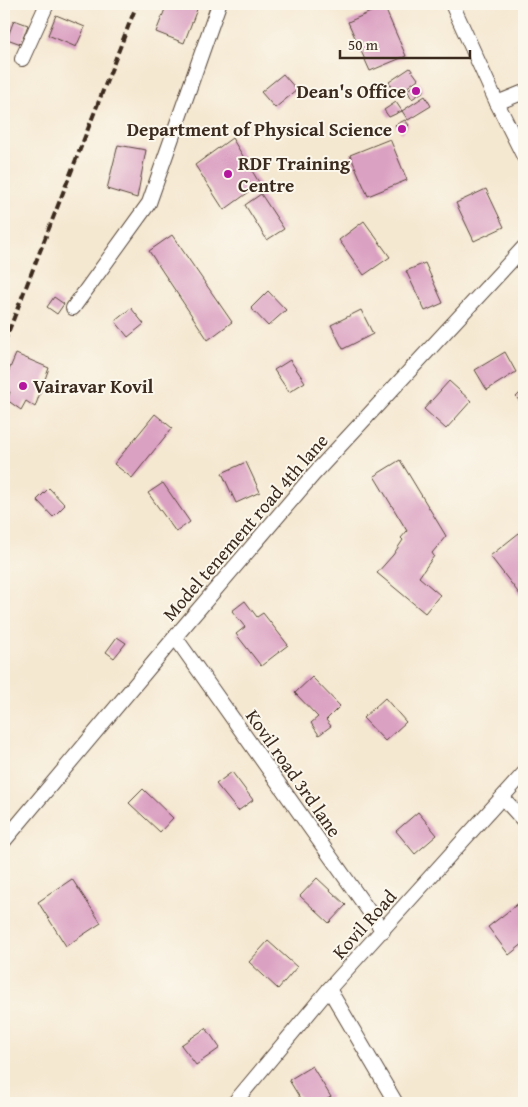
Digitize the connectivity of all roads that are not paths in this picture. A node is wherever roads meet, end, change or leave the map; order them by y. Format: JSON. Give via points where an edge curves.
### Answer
{"nodes":[{"id":1,"x":46,"y":4,"type":"edge"},
{"id":2,"x":219,"y":4,"type":"edge"},
{"id":3,"x":452,"y":4,"type":"edge"},
{"id":4,"x":22,"y":59,"type":"dead end"},
{"id":5,"x":524,"y":92,"type":"edge"},
{"id":6,"x":497,"y":103,"type":"junction"},
{"id":7,"x":524,"y":156,"type":"edge"},
{"id":8,"x":524,"y":247,"type":"edge"},
{"id":9,"x":73,"y":308,"type":"dead end"},
{"id":10,"x":174,"y":637,"type":"junction"},
{"id":11,"x":524,"y":773,"type":"edge"},
{"id":12,"x":503,"y":798,"type":"junction"},
{"id":13,"x":524,"y":821,"type":"edge"},
{"id":14,"x":4,"y":841,"type":"edge"},
{"id":15,"x":383,"y":931,"type":"junction"},
{"id":16,"x":329,"y":990,"type":"junction"},
{"id":17,"x":234,"y":1103,"type":"edge"},
{"id":18,"x":396,"y":1103,"type":"edge"}],
"edges":[{"from":1,"to":4,"type":"street"},
{"from":2,"to":9,"type":"street","via":[[149,203]]},
{"from":3,"to":6,"type":"street"},
{"from":5,"to":6,"type":"street"},
{"from":6,"to":7,"type":"street"},
{"from":8,"to":10,"type":"street","name":"Model tenement road 4th lane","via":[[313,475]]},
{"from":10,"to":14,"type":"street","name":"Model tenement road 4th lane"},
{"from":10,"to":15,"type":"street","name":"Kovil road 3rd lane"},
{"from":11,"to":12,"type":"street","name":"Kovil Road"},
{"from":12,"to":13,"type":"street"},
{"from":12,"to":15,"type":"street","name":"Kovil Road"},
{"from":15,"to":16,"type":"street","name":"Kovil Road"},
{"from":16,"to":17,"type":"street","name":"Kovil Road"},
{"from":16,"to":18,"type":"street"}]}
